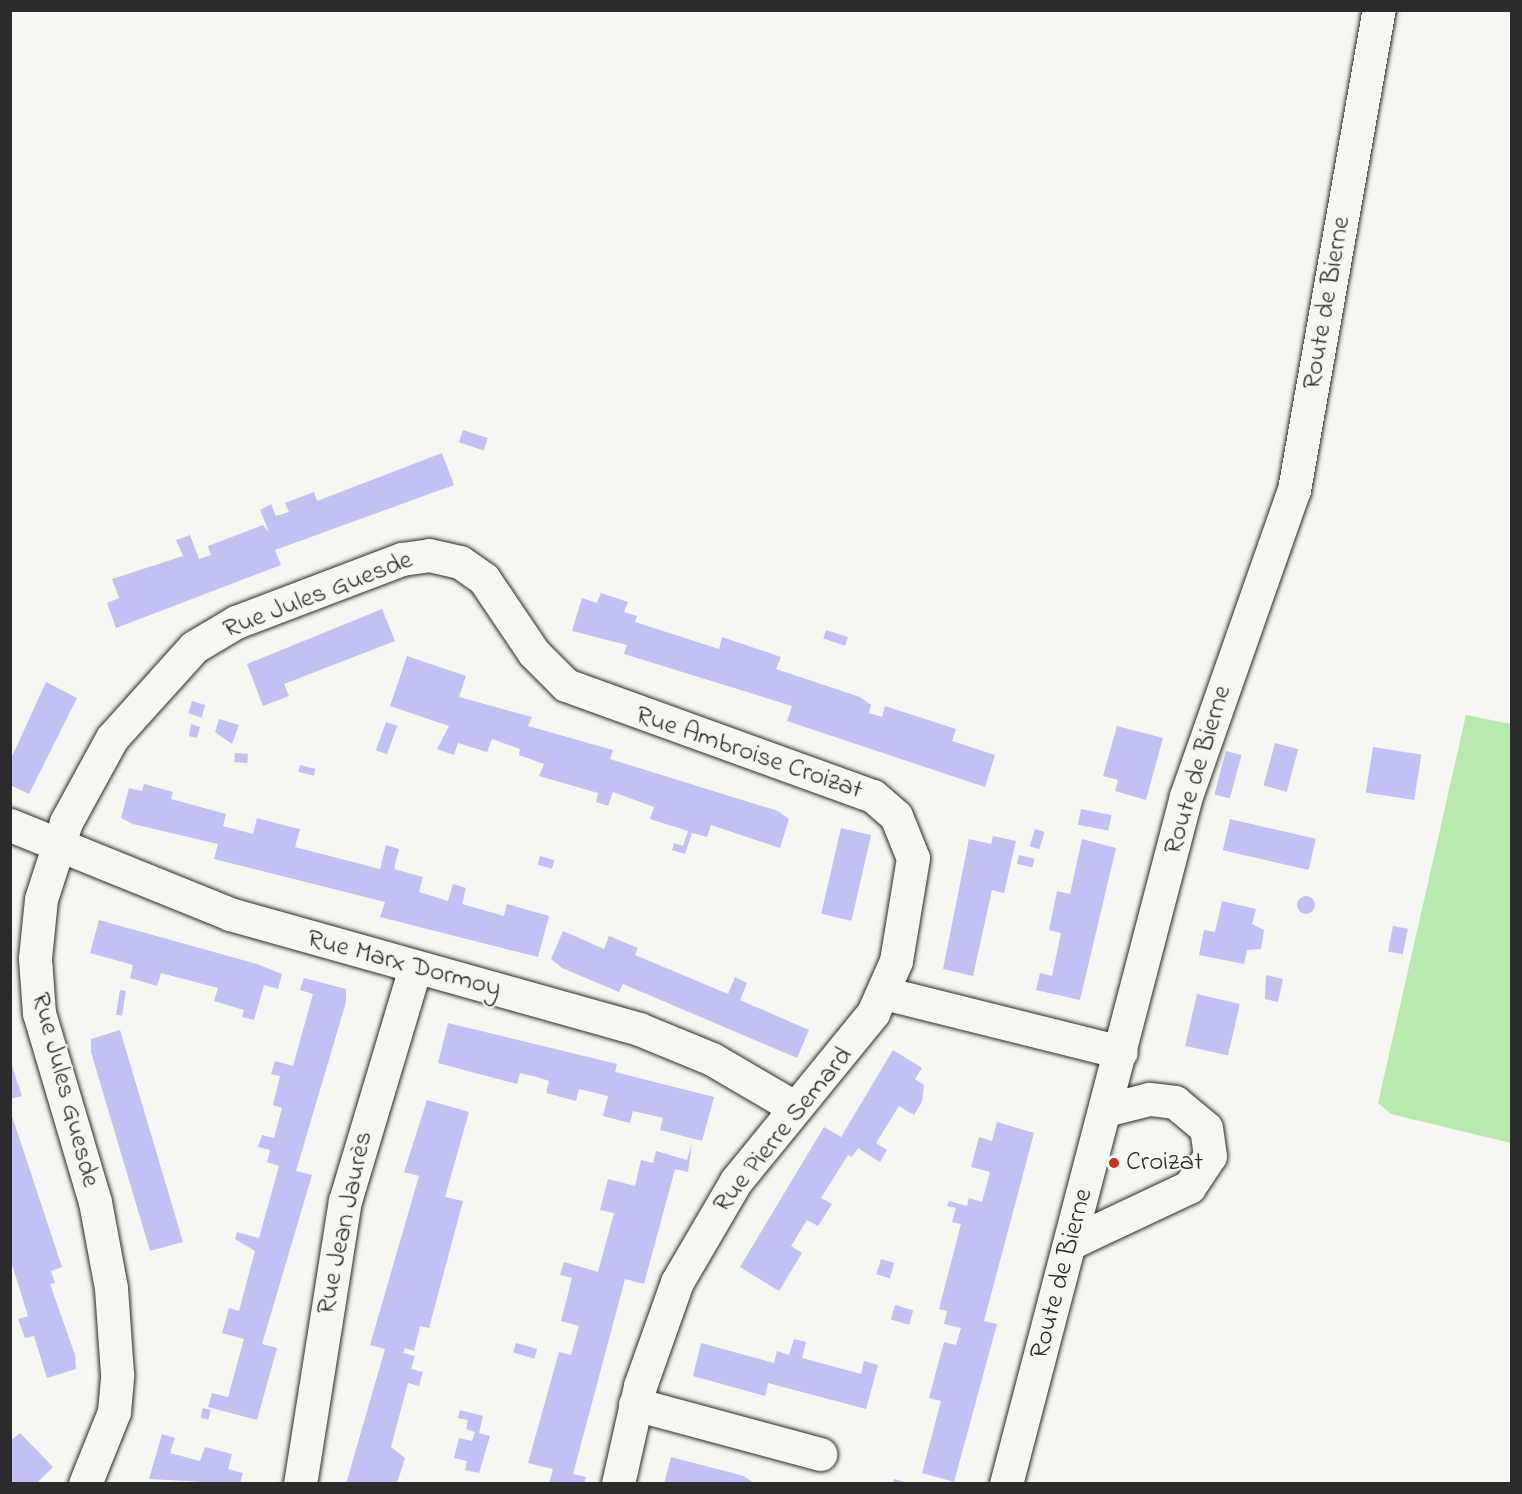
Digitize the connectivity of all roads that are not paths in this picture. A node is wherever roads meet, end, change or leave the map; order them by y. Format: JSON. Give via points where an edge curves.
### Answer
{"nodes":[{"id":1,"x":1379,"y":10,"type":"edge"},
{"id":2,"x":446,"y":557,"type":"joint"},
{"id":3,"x":10,"y":825,"type":"edge"},
{"id":4,"x":58,"y":846,"type":"junction"},
{"id":5,"x":415,"y":968,"type":"junction"},
{"id":6,"x":884,"y":993,"type":"junction"},
{"id":7,"x":1121,"y":1052,"type":"junction"},
{"id":8,"x":794,"y":1107,"type":"junction"},
{"id":9,"x":1106,"y":1110,"type":"junction"},
{"id":10,"x":1070,"y":1243,"type":"junction"},
{"id":11,"x":635,"y":1404,"type":"junction"},
{"id":12,"x":820,"y":1454,"type":"dead end"},
{"id":13,"x":85,"y":1484,"type":"edge"},
{"id":14,"x":300,"y":1484,"type":"edge"},
{"id":15,"x":618,"y":1484,"type":"edge"},
{"id":16,"x":1006,"y":1484,"type":"edge"}],
"edges":[{"from":1,"to":7,"type":"street","name":"Route de Bierne","via":[[1294,490],[1202,744]]},
{"from":2,"to":4,"type":"street","name":"Rue Jules Guesde","via":[[402,559],[236,622],[194,647],[101,753]]},
{"from":2,"to":6,"type":"street","name":"Rue Ambroise Croizat","via":[[484,579],[539,659],[580,692],[858,788],[886,806],[904,829],[913,873],[900,946]]},
{"from":3,"to":4,"type":"street","name":"Rue Marx Dormoy"},
{"from":4,"to":5,"type":"street","name":"Rue Marx Dormoy","via":[[184,898]]},
{"from":4,"to":13,"type":"street","name":"Rue Jules Guesde","via":[[37,922],[36,995],[100,1224],[117,1374],[110,1428]]},
{"from":5,"to":8,"type":"street","name":"Rue Marx Dormoy","via":[[639,1029],[712,1059]]},
{"from":5,"to":14,"type":"street","name":"Rue Jean Jaurès","via":[[345,1201]]},
{"from":6,"to":7,"type":"street"},
{"from":6,"to":8,"type":"street","name":"Rue Pierre Semard","via":[[842,1056]]},
{"from":7,"to":9,"type":"street","name":"Route de Bierne"},
{"from":8,"to":11,"type":"street","name":"Rue Pierre Semard","via":[[700,1238],[661,1321]]},
{"from":9,"to":10,"type":"street","name":"Route de Bierne"},
{"from":9,"to":10,"type":"street","via":[[1149,1100],[1175,1102],[1206,1128],[1210,1156],[1189,1187]]},
{"from":10,"to":16,"type":"street","name":"Route de Bierne"},
{"from":11,"to":12,"type":"street"},
{"from":11,"to":15,"type":"street","name":"Rue Pierre Semard"}]}
